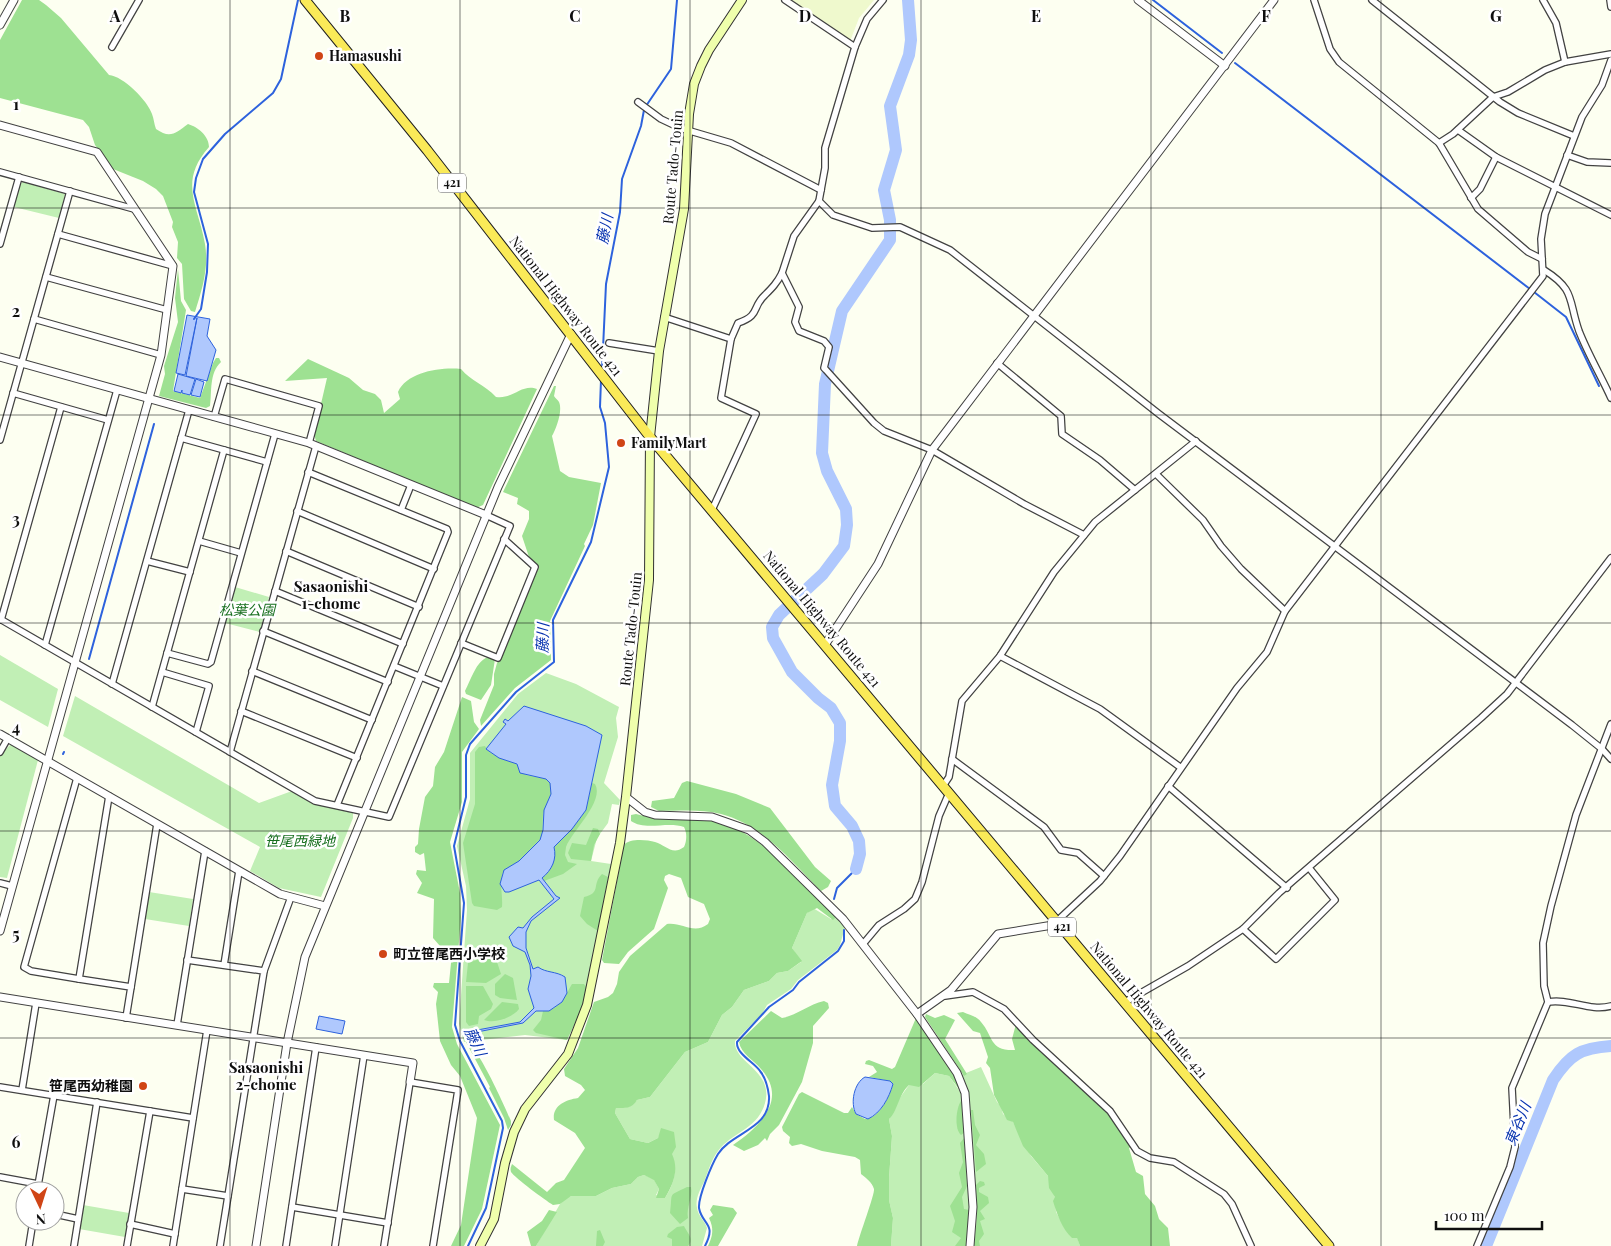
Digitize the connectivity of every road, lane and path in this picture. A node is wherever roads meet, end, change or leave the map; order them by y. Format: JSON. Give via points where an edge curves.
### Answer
{"nodes":[{"id":1,"x":14,"y":0,"type":"edge"},
{"id":2,"x":139,"y":0,"type":"edge"},
{"id":3,"x":305,"y":0,"type":"edge"},
{"id":4,"x":742,"y":0,"type":"edge"},
{"id":5,"x":785,"y":0,"type":"edge"},
{"id":6,"x":882,"y":0,"type":"edge"},
{"id":7,"x":1138,"y":0,"type":"edge"},
{"id":8,"x":1274,"y":0,"type":"edge"},
{"id":9,"x":1314,"y":0,"type":"edge"},
{"id":10,"x":1372,"y":0,"type":"edge"},
{"id":11,"x":1543,"y":0,"type":"edge"},
{"id":12,"x":1610,"y":0,"type":"edge"},
{"id":13,"x":1611,"y":7,"type":"edge"},
{"id":14,"x":0,"y":26,"type":"edge"},
{"id":15,"x":112,"y":46,"type":"dead end"},
{"id":16,"x":855,"y":47,"type":"junction"},
{"id":17,"x":1611,"y":54,"type":"edge"},
{"id":18,"x":1611,"y":60,"type":"edge"},
{"id":19,"x":1565,"y":62,"type":"junction"},
{"id":20,"x":1224,"y":66,"type":"junction"},
{"id":21,"x":1493,"y":97,"type":"junction"},
{"id":22,"x":640,"y":103,"type":"dead end"},
{"id":23,"x":0,"y":126,"type":"edge"},
{"id":24,"x":1458,"y":130,"type":"junction"},
{"id":25,"x":687,"y":132,"type":"junction"},
{"id":26,"x":1574,"y":136,"type":"junction"},
{"id":27,"x":1439,"y":143,"type":"junction"},
{"id":28,"x":1567,"y":155,"type":"junction"},
{"id":29,"x":1496,"y":157,"type":"junction"},
{"id":30,"x":1611,"y":163,"type":"edge"},
{"id":31,"x":0,"y":172,"type":"edge"},
{"id":32,"x":19,"y":177,"type":"junction"},
{"id":33,"x":1556,"y":186,"type":"junction"},
{"id":34,"x":821,"y":190,"type":"junction"},
{"id":35,"x":70,"y":191,"type":"junction"},
{"id":36,"x":1470,"y":198,"type":"junction"},
{"id":37,"x":819,"y":201,"type":"junction"},
{"id":38,"x":134,"y":209,"type":"junction"},
{"id":39,"x":1611,"y":215,"type":"edge"},
{"id":40,"x":58,"y":234,"type":"junction"},
{"id":41,"x":0,"y":244,"type":"edge"},
{"id":42,"x":1542,"y":258,"type":"junction"},
{"id":43,"x":173,"y":266,"type":"junction"},
{"id":44,"x":1544,"y":270,"type":"junction"},
{"id":45,"x":782,"y":273,"type":"junction"},
{"id":46,"x":46,"y":277,"type":"junction"},
{"id":47,"x":167,"y":310,"type":"junction"},
{"id":48,"x":1033,"y":316,"type":"junction"},
{"id":49,"x":664,"y":317,"type":"junction"},
{"id":50,"x":34,"y":319,"type":"junction"},
{"id":51,"x":571,"y":334,"type":"junction"},
{"id":52,"x":731,"y":340,"type":"junction"},
{"id":53,"x":609,"y":343,"type":"dead end"},
{"id":54,"x":659,"y":351,"type":"junction"},
{"id":55,"x":161,"y":355,"type":"junction"},
{"id":56,"x":0,"y":358,"type":"edge"},
{"id":57,"x":22,"y":363,"type":"junction"},
{"id":58,"x":997,"y":363,"type":"junction"},
{"id":59,"x":117,"y":390,"type":"junction"},
{"id":60,"x":1609,"y":390,"type":"edge"},
{"id":61,"x":13,"y":393,"type":"junction"},
{"id":62,"x":1611,"y":398,"type":"edge"},
{"id":63,"x":148,"y":399,"type":"junction"},
{"id":64,"x":61,"y":407,"type":"junction"},
{"id":65,"x":189,"y":410,"type":"junction"},
{"id":66,"x":214,"y":417,"type":"junction"},
{"id":67,"x":108,"y":420,"type":"junction"},
{"id":68,"x":275,"y":434,"type":"junction"},
{"id":69,"x":650,"y":437,"type":"junction"},
{"id":70,"x":181,"y":438,"type":"junction"},
{"id":71,"x":0,"y":440,"type":"edge"},
{"id":72,"x":1196,"y":441,"type":"junction"},
{"id":73,"x":312,"y":444,"type":"junction"},
{"id":74,"x":224,"y":450,"type":"junction"},
{"id":75,"x":932,"y":450,"type":"junction"},
{"id":76,"x":266,"y":462,"type":"junction"},
{"id":77,"x":308,"y":472,"type":"junction"},
{"id":78,"x":1156,"y":474,"type":"junction"},
{"id":79,"x":411,"y":485,"type":"junction"},
{"id":80,"x":1135,"y":490,"type":"junction"},
{"id":81,"x":401,"y":510,"type":"junction"},
{"id":82,"x":712,"y":510,"type":"junction"},
{"id":83,"x":297,"y":511,"type":"junction"},
{"id":84,"x":486,"y":515,"type":"junction"},
{"id":85,"x":1084,"y":535,"type":"junction"},
{"id":86,"x":504,"y":539,"type":"junction"},
{"id":87,"x":199,"y":541,"type":"junction"},
{"id":88,"x":1336,"y":547,"type":"junction"},
{"id":89,"x":286,"y":551,"type":"junction"},
{"id":90,"x":242,"y":553,"type":"junction"},
{"id":91,"x":1611,"y":558,"type":"edge"},
{"id":92,"x":147,"y":561,"type":"junction"},
{"id":93,"x":434,"y":568,"type":"junction"},
{"id":94,"x":190,"y":572,"type":"junction"},
{"id":95,"x":275,"y":591,"type":"junction"},
{"id":96,"x":419,"y":607,"type":"junction"},
{"id":97,"x":1285,"y":611,"type":"junction"},
{"id":98,"x":1,"y":620,"type":"edge"},
{"id":99,"x":264,"y":631,"type":"junction"},
{"id":100,"x":461,"y":643,"type":"junction"},
{"id":101,"x":403,"y":644,"type":"junction"},
{"id":102,"x":825,"y":644,"type":"junction"},
{"id":103,"x":45,"y":645,"type":"junction"},
{"id":104,"x":168,"y":653,"type":"junction"},
{"id":105,"x":1000,"y":656,"type":"junction"},
{"id":106,"x":75,"y":662,"type":"junction"},
{"id":107,"x":394,"y":666,"type":"junction"},
{"id":108,"x":252,"y":670,"type":"junction"},
{"id":109,"x":162,"y":672,"type":"junction"},
{"id":110,"x":419,"y":676,"type":"junction"},
{"id":111,"x":388,"y":682,"type":"junction"},
{"id":112,"x":1516,"y":683,"type":"junction"},
{"id":113,"x":112,"y":684,"type":"junction"},
{"id":114,"x":444,"y":686,"type":"junction"},
{"id":115,"x":152,"y":707,"type":"junction"},
{"id":116,"x":242,"y":711,"type":"junction"},
{"id":117,"x":372,"y":720,"type":"junction"},
{"id":118,"x":1611,"y":724,"type":"edge"},
{"id":119,"x":196,"y":732,"type":"junction"},
{"id":120,"x":0,"y":734,"type":"edge"},
{"id":121,"x":8,"y":738,"type":"junction"},
{"id":122,"x":1602,"y":748,"type":"junction"},
{"id":123,"x":0,"y":752,"type":"edge"},
{"id":124,"x":230,"y":752,"type":"junction"},
{"id":125,"x":357,"y":758,"type":"junction"},
{"id":126,"x":1611,"y":759,"type":"edge"},
{"id":127,"x":952,"y":760,"type":"junction"},
{"id":128,"x":47,"y":761,"type":"junction"},
{"id":129,"x":1180,"y":767,"type":"junction"},
{"id":130,"x":77,"y":778,"type":"junction"},
{"id":131,"x":1168,"y":786,"type":"junction"},
{"id":132,"x":946,"y":789,"type":"junction"},
{"id":133,"x":109,"y":796,"type":"junction"},
{"id":134,"x":626,"y":797,"type":"junction"},
{"id":135,"x":337,"y":805,"type":"junction"},
{"id":136,"x":364,"y":812,"type":"junction"},
{"id":137,"x":157,"y":824,"type":"junction"},
{"id":138,"x":205,"y":851,"type":"junction"},
{"id":139,"x":1310,"y":869,"type":"junction"},
{"id":140,"x":240,"y":871,"type":"junction"},
{"id":141,"x":1104,"y":876,"type":"junction"},
{"id":142,"x":0,"y":883,"type":"edge"},
{"id":143,"x":12,"y":886,"type":"junction"},
{"id":144,"x":1286,"y":888,"type":"junction"},
{"id":145,"x":291,"y":897,"type":"junction"},
{"id":146,"x":325,"y":906,"type":"junction"},
{"id":147,"x":1058,"y":923,"type":"junction"},
{"id":148,"x":1243,"y":929,"type":"junction"},
{"id":149,"x":0,"y":931,"type":"edge"},
{"id":150,"x":863,"y":944,"type":"junction"},
{"id":151,"x":187,"y":960,"type":"junction"},
{"id":152,"x":224,"y":965,"type":"junction"},
{"id":153,"x":264,"y":971,"type":"junction"},
{"id":154,"x":80,"y":979,"type":"junction"},
{"id":155,"x":131,"y":987,"type":"junction"},
{"id":156,"x":944,"y":996,"type":"junction"},
{"id":157,"x":0,"y":997,"type":"edge"},
{"id":158,"x":1125,"y":1002,"type":"junction"},
{"id":159,"x":1548,"y":1002,"type":"junction"},
{"id":160,"x":36,"y":1003,"type":"junction"},
{"id":161,"x":1611,"y":1006,"type":"edge"},
{"id":162,"x":917,"y":1014,"type":"junction"},
{"id":163,"x":126,"y":1018,"type":"junction"},
{"id":164,"x":177,"y":1026,"type":"junction"},
{"id":165,"x":207,"y":1030,"type":"junction"},
{"id":166,"x":253,"y":1038,"type":"junction"},
{"id":167,"x":287,"y":1043,"type":"junction"},
{"id":168,"x":316,"y":1047,"type":"junction"},
{"id":169,"x":364,"y":1055,"type":"junction"},
{"id":170,"x":410,"y":1082,"type":"junction"},
{"id":171,"x":0,"y":1087,"type":"edge"},
{"id":172,"x":22,"y":1090,"type":"junction"},
{"id":173,"x":54,"y":1095,"type":"junction"},
{"id":174,"x":97,"y":1102,"type":"junction"},
{"id":175,"x":150,"y":1111,"type":"junction"},
{"id":176,"x":193,"y":1118,"type":"junction"},
{"id":177,"x":0,"y":1177,"type":"edge"},
{"id":178,"x":22,"y":1181,"type":"edge"},
{"id":179,"x":39,"y":1181,"type":"edge"},
{"id":180,"x":182,"y":1189,"type":"junction"},
{"id":181,"x":228,"y":1196,"type":"junction"},
{"id":182,"x":292,"y":1207,"type":"junction"},
{"id":183,"x":340,"y":1215,"type":"junction"},
{"id":184,"x":65,"y":1216,"type":"edge"},
{"id":185,"x":78,"y":1218,"type":"junction"},
{"id":186,"x":388,"y":1222,"type":"junction"},
{"id":187,"x":130,"y":1224,"type":"junction"},
{"id":188,"x":31,"y":1231,"type":"edge"},
{"id":189,"x":175,"y":1234,"type":"junction"},
{"id":190,"x":29,"y":1246,"type":"edge"},
{"id":191,"x":74,"y":1246,"type":"edge"},
{"id":192,"x":127,"y":1246,"type":"edge"},
{"id":193,"x":173,"y":1246,"type":"edge"},
{"id":194,"x":220,"y":1246,"type":"edge"},
{"id":195,"x":256,"y":1246,"type":"edge"},
{"id":196,"x":286,"y":1246,"type":"edge"},
{"id":197,"x":335,"y":1246,"type":"edge"},
{"id":198,"x":384,"y":1246,"type":"edge"},
{"id":199,"x":433,"y":1246,"type":"edge"},
{"id":200,"x":480,"y":1246,"type":"edge"},
{"id":201,"x":970,"y":1246,"type":"edge"},
{"id":202,"x":1251,"y":1246,"type":"edge"},
{"id":203,"x":1329,"y":1246,"type":"edge"},
{"id":204,"x":1477,"y":1246,"type":"edge"}],
"edges":[{"from":1,"to":14,"type":"street"},
{"from":2,"to":15,"type":"street"},
{"from":3,"to":51,"type":"highway","name":"National Highway Route 421","number":"421"},
{"from":4,"to":25,"type":"main road","name":"Route Tado-Touin","via":[[701,66],[694,84]]},
{"from":5,"to":16,"type":"street"},
{"from":6,"to":16,"type":"street","via":[[867,20]]},
{"from":7,"to":20,"type":"street"},
{"from":8,"to":20,"type":"street"},
{"from":9,"to":27,"type":"street","via":[[1330,49],[1339,62]]},
{"from":10,"to":21,"type":"street"},
{"from":11,"to":19,"type":"street","via":[[1556,23]]},
{"from":12,"to":13,"type":"street"},
{"from":16,"to":34,"type":"street","via":[[825,148]]},
{"from":17,"to":19,"type":"street"},
{"from":18,"to":26,"type":"street"},
{"from":19,"to":21,"type":"street"},
{"from":20,"to":48,"type":"street"},
{"from":21,"to":24,"type":"street"},
{"from":21,"to":26,"type":"street","via":[[1518,112]]},
{"from":22,"to":25,"type":"street"},
{"from":23,"to":38,"type":"street","via":[[97,152]]},
{"from":24,"to":27,"type":"street"},
{"from":24,"to":29,"type":"street"},
{"from":25,"to":34,"type":"street","via":[[731,143]]},
{"from":25,"to":49,"type":"main road","name":"Route Tado-Touin","via":[[684,208]]},
{"from":26,"to":28,"type":"street"},
{"from":27,"to":36,"type":"street"},
{"from":28,"to":30,"type":"street","via":[[1587,162]]},
{"from":28,"to":33,"type":"street"},
{"from":29,"to":33,"type":"street"},
{"from":29,"to":36,"type":"street","via":[[1480,190]]},
{"from":31,"to":32,"type":"street"},
{"from":32,"to":35,"type":"street"},
{"from":32,"to":41,"type":"street"},
{"from":33,"to":39,"type":"street"},
{"from":33,"to":42,"type":"street","via":[[1543,222]]},
{"from":34,"to":37,"type":"street"},
{"from":35,"to":38,"type":"street"},
{"from":35,"to":40,"type":"street"},
{"from":36,"to":42,"type":"street","via":[[1485,216],[1528,252]]},
{"from":37,"to":45,"type":"street","via":[[794,236]]},
{"from":37,"to":48,"type":"street","via":[[833,215],[872,228],[904,229],[950,250]]},
{"from":38,"to":43,"type":"street"},
{"from":40,"to":43,"type":"street"},
{"from":40,"to":46,"type":"street"},
{"from":42,"to":44,"type":"street"},
{"from":43,"to":47,"type":"street"},
{"from":44,"to":60,"type":"street","via":[[1561,281],[1572,299],[1579,330]]},
{"from":44,"to":88,"type":"street","via":[[1543,276]]},
{"from":45,"to":52,"type":"street","via":[[754,315],[738,323]]},
{"from":45,"to":75,"type":"street","via":[[799,307],[795,322],[799,331],[824,340],[829,347],[824,368],[832,378],[879,427]]},
{"from":46,"to":47,"type":"street"},
{"from":46,"to":50,"type":"street"},
{"from":47,"to":55,"type":"street"},
{"from":48,"to":58,"type":"street"},
{"from":48,"to":72,"type":"street"},
{"from":49,"to":52,"type":"street"},
{"from":49,"to":54,"type":"main road","name":"Route Tado-Touin"},
{"from":50,"to":55,"type":"street"},
{"from":50,"to":57,"type":"street"},
{"from":51,"to":69,"type":"highway","name":"National Highway Route 421","number":"421"},
{"from":51,"to":84,"type":"street"},
{"from":52,"to":82,"type":"street","via":[[721,398],[756,414]]},
{"from":53,"to":54,"type":"street"},
{"from":54,"to":69,"type":"main road","name":"Route Tado-Touin"},
{"from":55,"to":63,"type":"street"},
{"from":56,"to":57,"type":"street"},
{"from":57,"to":59,"type":"street"},
{"from":57,"to":61,"type":"street"},
{"from":58,"to":75,"type":"street"},
{"from":58,"to":80,"type":"street","via":[[1061,416],[1062,434]]},
{"from":59,"to":63,"type":"street"},
{"from":59,"to":67,"type":"street"},
{"from":60,"to":62,"type":"street"},
{"from":61,"to":64,"type":"street"},
{"from":61,"to":71,"type":"street"},
{"from":63,"to":65,"type":"street"},
{"from":63,"to":106,"type":"street"},
{"from":64,"to":67,"type":"street"},
{"from":64,"to":98,"type":"street"},
{"from":65,"to":66,"type":"street"},
{"from":65,"to":70,"type":"street"},
{"from":66,"to":68,"type":"street"},
{"from":66,"to":73,"type":"street","via":[[225,379],[319,406]]},
{"from":67,"to":103,"type":"street"},
{"from":68,"to":73,"type":"street"},
{"from":68,"to":76,"type":"street"},
{"from":69,"to":82,"type":"highway","name":"National Highway Route 421","number":"421"},
{"from":69,"to":134,"type":"main road","name":"Route Tado-Touin","via":[[650,580]]},
{"from":70,"to":74,"type":"street"},
{"from":70,"to":92,"type":"street"},
{"from":72,"to":78,"type":"street"},
{"from":72,"to":88,"type":"street"},
{"from":73,"to":77,"type":"street"},
{"from":73,"to":79,"type":"street"},
{"from":74,"to":76,"type":"street"},
{"from":74,"to":87,"type":"street"},
{"from":75,"to":85,"type":"street"},
{"from":75,"to":102,"type":"street","via":[[878,564]]},
{"from":76,"to":90,"type":"street"},
{"from":77,"to":81,"type":"street"},
{"from":77,"to":83,"type":"street"},
{"from":78,"to":80,"type":"street"},
{"from":78,"to":97,"type":"street","via":[[1203,520],[1241,569]]},
{"from":79,"to":81,"type":"street"},
{"from":79,"to":84,"type":"street"},
{"from":80,"to":85,"type":"street"},
{"from":81,"to":93,"type":"street","via":[[448,530]]},
{"from":82,"to":102,"type":"highway","name":"National Highway Route 421","number":"421"},
{"from":83,"to":89,"type":"street"},
{"from":83,"to":93,"type":"street"},
{"from":84,"to":86,"type":"street","via":[[510,524]]},
{"from":84,"to":110,"type":"street"},
{"from":85,"to":105,"type":"street","via":[[1054,572]]},
{"from":86,"to":100,"type":"street"},
{"from":86,"to":100,"type":"street","via":[[535,567],[498,658]]},
{"from":87,"to":90,"type":"street"},
{"from":87,"to":94,"type":"street"},
{"from":88,"to":97,"type":"street"},
{"from":88,"to":112,"type":"street"},
{"from":89,"to":95,"type":"street"},
{"from":89,"to":96,"type":"street"},
{"from":90,"to":104,"type":"street","via":[[211,662],[208,664]]},
{"from":91,"to":112,"type":"street"},
{"from":92,"to":94,"type":"street"},
{"from":92,"to":113,"type":"street"},
{"from":93,"to":96,"type":"street"},
{"from":94,"to":104,"type":"street"},
{"from":95,"to":99,"type":"street"},
{"from":95,"to":101,"type":"street"},
{"from":96,"to":101,"type":"street"},
{"from":97,"to":129,"type":"street","via":[[1267,652],[1236,688]]},
{"from":98,"to":103,"type":"street"},
{"from":99,"to":108,"type":"street"},
{"from":99,"to":111,"type":"street"},
{"from":100,"to":114,"type":"street"},
{"from":101,"to":107,"type":"street"},
{"from":102,"to":132,"type":"highway","name":"National Highway Route 421","number":"421"},
{"from":103,"to":106,"type":"street"},
{"from":104,"to":109,"type":"street"},
{"from":105,"to":127,"type":"street","via":[[962,701]]},
{"from":105,"to":129,"type":"street","via":[[1100,709]]},
{"from":106,"to":113,"type":"street"},
{"from":106,"to":128,"type":"street"},
{"from":107,"to":110,"type":"street"},
{"from":107,"to":111,"type":"street"},
{"from":108,"to":116,"type":"street"},
{"from":108,"to":117,"type":"street"},
{"from":109,"to":115,"type":"street"},
{"from":109,"to":119,"type":"street","via":[[209,686]]},
{"from":110,"to":114,"type":"street"},
{"from":110,"to":136,"type":"street"},
{"from":111,"to":117,"type":"street"},
{"from":112,"to":122,"type":"street"},
{"from":112,"to":139,"type":"street","via":[[1481,718]]},
{"from":113,"to":115,"type":"street"},
{"from":114,"to":136,"type":"street","via":[[389,817]]},
{"from":115,"to":119,"type":"street"},
{"from":116,"to":124,"type":"street"},
{"from":116,"to":125,"type":"street"},
{"from":117,"to":125,"type":"street"},
{"from":118,"to":122,"type":"street"},
{"from":119,"to":124,"type":"street"},
{"from":120,"to":121,"type":"street"},
{"from":121,"to":123,"type":"street"},
{"from":121,"to":128,"type":"street"},
{"from":122,"to":126,"type":"street"},
{"from":122,"to":159,"type":"street","via":[[1570,835],[1544,937],[1544,986]]},
{"from":124,"to":135,"type":"street","via":[[315,801]]},
{"from":125,"to":135,"type":"street"},
{"from":127,"to":132,"type":"street"},
{"from":127,"to":141,"type":"street","via":[[1044,827],[1061,850],[1078,853]]},
{"from":128,"to":130,"type":"street"},
{"from":128,"to":143,"type":"street"},
{"from":129,"to":131,"type":"street"},
{"from":130,"to":133,"type":"street"},
{"from":130,"to":154,"type":"street","via":[[24,966],[32,971]]},
{"from":131,"to":141,"type":"street"},
{"from":131,"to":144,"type":"street"},
{"from":132,"to":147,"type":"highway","name":"National Highway Route 421","number":"421"},
{"from":132,"to":150,"type":"street","via":[[915,899],[879,924]]},
{"from":133,"to":137,"type":"street"},
{"from":133,"to":154,"type":"street"},
{"from":134,"to":150,"type":"street","via":[[655,815],[712,817],[750,830],[843,919]]},
{"from":134,"to":200,"type":"main road","name":"Route Tado-Touin","via":[[620,843],[587,1005],[568,1054],[525,1108],[514,1132],[494,1219]]},
{"from":135,"to":136,"type":"street"},
{"from":136,"to":146,"type":"street"},
{"from":137,"to":138,"type":"street"},
{"from":137,"to":155,"type":"street"},
{"from":138,"to":140,"type":"street"},
{"from":138,"to":151,"type":"street"},
{"from":139,"to":144,"type":"street"},
{"from":139,"to":148,"type":"street","via":[[1336,900],[1276,959]]},
{"from":140,"to":145,"type":"street"},
{"from":140,"to":152,"type":"street"},
{"from":141,"to":147,"type":"street"},
{"from":142,"to":143,"type":"street"},
{"from":143,"to":149,"type":"street"},
{"from":144,"to":148,"type":"street"},
{"from":145,"to":146,"type":"street"},
{"from":145,"to":153,"type":"street"},
{"from":146,"to":167,"type":"street","via":[[300,971]]},
{"from":147,"to":156,"type":"street","via":[[998,934]]},
{"from":147,"to":158,"type":"highway","name":"National Highway Route 421","number":"421"},
{"from":148,"to":158,"type":"street","via":[[1188,966]]},
{"from":150,"to":162,"type":"street"},
{"from":151,"to":152,"type":"street"},
{"from":151,"to":164,"type":"street"},
{"from":152,"to":153,"type":"street"},
{"from":153,"to":166,"type":"street"},
{"from":154,"to":155,"type":"street"},
{"from":155,"to":163,"type":"street"},
{"from":156,"to":162,"type":"street"},
{"from":156,"to":202,"type":"street","via":[[978,993],[1004,1009],[1032,1040],[1115,1117],[1137,1151],[1150,1158],[1174,1162],[1224,1194]]},
{"from":157,"to":160,"type":"street"},
{"from":158,"to":203,"type":"highway","name":"National Highway Route 421","number":"421"},
{"from":159,"to":161,"type":"street","via":[[1559,1000],[1600,1009]]},
{"from":159,"to":204,"type":"street","via":[[1512,1088],[1515,1147]]},
{"from":160,"to":163,"type":"street"},
{"from":160,"to":172,"type":"street"},
{"from":162,"to":201,"type":"street","via":[[957,1072],[965,1093],[973,1207]]},
{"from":163,"to":164,"type":"street"},
{"from":164,"to":165,"type":"street"},
{"from":165,"to":166,"type":"street"},
{"from":165,"to":176,"type":"street"},
{"from":166,"to":167,"type":"street"},
{"from":166,"to":181,"type":"street"},
{"from":167,"to":168,"type":"street"},
{"from":167,"to":195,"type":"street"},
{"from":168,"to":169,"type":"street"},
{"from":168,"to":182,"type":"street"},
{"from":169,"to":170,"type":"street","via":[[413,1063]]},
{"from":169,"to":183,"type":"street"},
{"from":170,"to":186,"type":"street"},
{"from":170,"to":199,"type":"street","via":[[458,1090]]},
{"from":171,"to":172,"type":"street"},
{"from":172,"to":173,"type":"street"},
{"from":173,"to":174,"type":"street"},
{"from":173,"to":179,"type":"street"},
{"from":174,"to":175,"type":"street"},
{"from":174,"to":185,"type":"street"},
{"from":175,"to":176,"type":"street"},
{"from":175,"to":187,"type":"street"},
{"from":176,"to":180,"type":"street"},
{"from":177,"to":178,"type":"street"},
{"from":180,"to":181,"type":"street"},
{"from":180,"to":189,"type":"street"},
{"from":181,"to":194,"type":"street"},
{"from":182,"to":183,"type":"street"},
{"from":182,"to":196,"type":"street"},
{"from":183,"to":186,"type":"street"},
{"from":183,"to":197,"type":"street"},
{"from":184,"to":185,"type":"street"},
{"from":185,"to":191,"type":"street"},
{"from":186,"to":198,"type":"street"},
{"from":187,"to":189,"type":"street"},
{"from":187,"to":192,"type":"street"},
{"from":188,"to":190,"type":"street"},
{"from":189,"to":193,"type":"street"}]}
